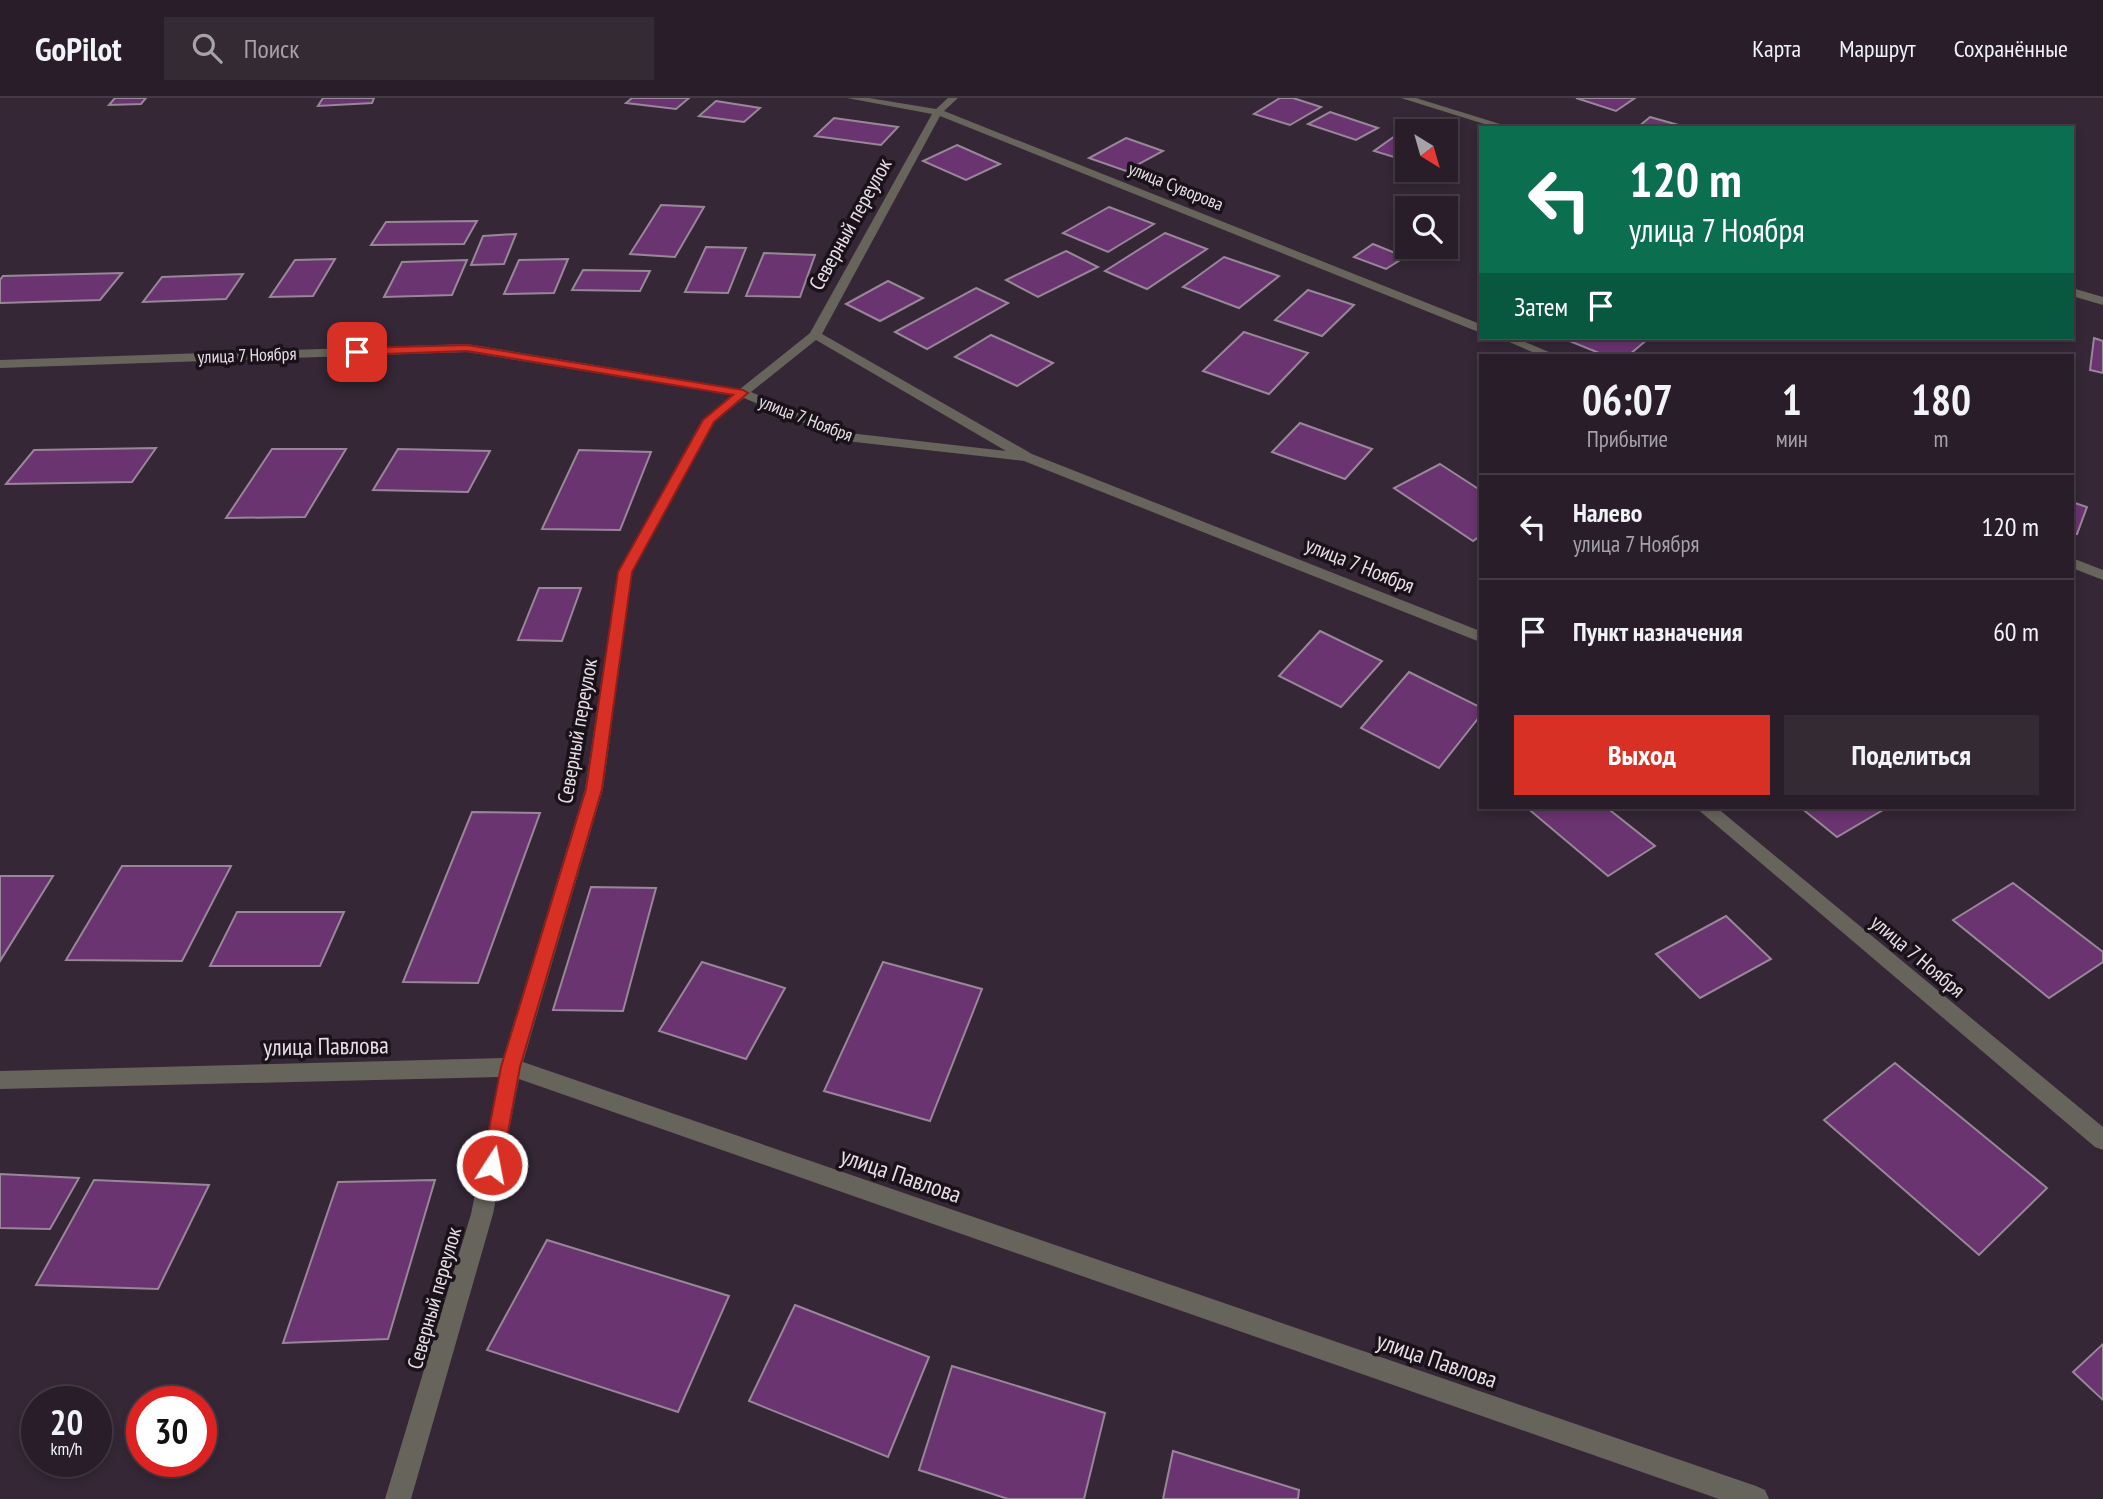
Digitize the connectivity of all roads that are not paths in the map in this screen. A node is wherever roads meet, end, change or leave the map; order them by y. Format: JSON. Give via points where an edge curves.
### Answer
{"nodes":[{"id":1,"x":852,"y":98,"type":"edge"},
{"id":2,"x":953,"y":98,"type":"edge"},
{"id":3,"x":1406,"y":98,"type":"edge"},
{"id":4,"x":938,"y":112,"type":"junction"},
{"id":5,"x":1501,"y":126,"type":"edge"},
{"id":6,"x":2074,"y":293,"type":"edge"},
{"id":7,"x":2103,"y":301,"type":"edge"},
{"id":8,"x":1479,"y":328,"type":"edge"},
{"id":9,"x":815,"y":335,"type":"junction"},
{"id":10,"x":1511,"y":340,"type":"edge"},
{"id":11,"x":1547,"y":354,"type":"edge"},
{"id":12,"x":0,"y":364,"type":"edge"},
{"id":13,"x":743,"y":393,"type":"junction"},
{"id":14,"x":1027,"y":457,"type":"junction"},
{"id":15,"x":2074,"y":564,"type":"edge"},
{"id":16,"x":2103,"y":575,"type":"edge"},
{"id":17,"x":1479,"y":637,"type":"edge"},
{"id":18,"x":1706,"y":809,"type":"edge"},
{"id":19,"x":511,"y":1067,"type":"junction"},
{"id":20,"x":0,"y":1080,"type":"edge"},
{"id":21,"x":2103,"y":1140,"type":"edge"},
{"id":22,"x":398,"y":1499,"type":"edge"},
{"id":23,"x":1756,"y":1499,"type":"edge"}],
"edges":[{"from":1,"to":4,"type":"street","name":"улица Суворова"},
{"from":2,"to":4,"type":"street","name":"Северный переулок"},
{"from":3,"to":5,"type":"street"},
{"from":4,"to":8,"type":"street","name":"улица Суворова"},
{"from":4,"to":9,"type":"street","name":"Северный переулок"},
{"from":6,"to":7,"type":"street"},
{"from":9,"to":13,"type":"street","name":"Северный переулок"},
{"from":9,"to":14,"type":"street","name":"улица 7 Ноября"},
{"from":10,"to":11,"type":"street"},
{"from":12,"to":13,"type":"street","name":"улица 7 Ноября","via":[[467,348]]},
{"from":13,"to":14,"type":"street","name":"улица 7 Ноября","via":[[846,438]]},
{"from":13,"to":19,"type":"street","name":"Северный переулок","via":[[709,420],[625,572],[594,789]]},
{"from":14,"to":17,"type":"street","name":"улица 7 Ноября"},
{"from":15,"to":16,"type":"street"},
{"from":18,"to":21,"type":"street","name":"улица 7 Ноября"},
{"from":19,"to":20,"type":"street","name":"улица Павлова"},
{"from":19,"to":22,"type":"street","name":"Северный переулок","via":[[482,1214]]},
{"from":19,"to":23,"type":"street","name":"улица Павлова"}]}
